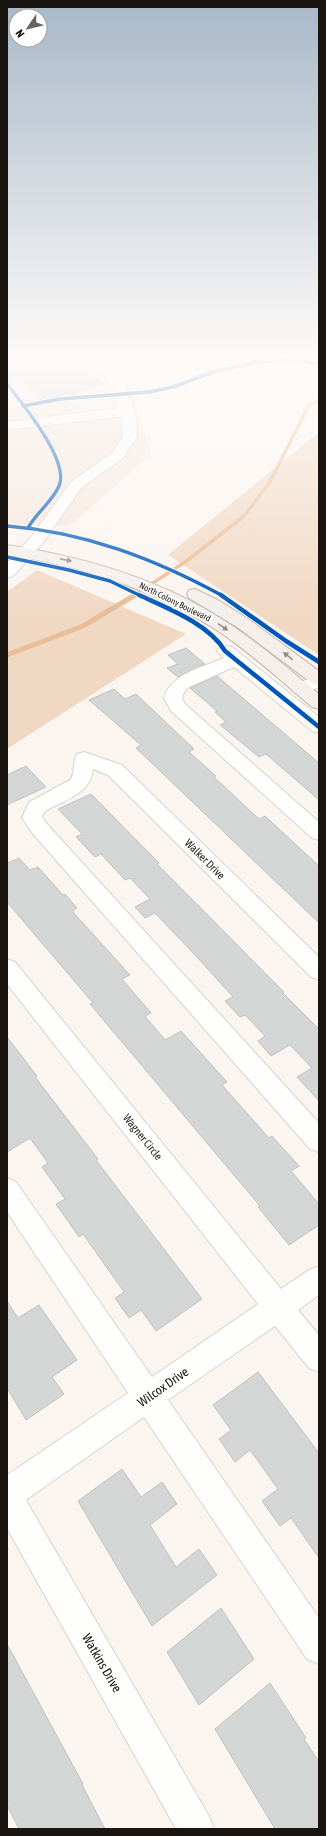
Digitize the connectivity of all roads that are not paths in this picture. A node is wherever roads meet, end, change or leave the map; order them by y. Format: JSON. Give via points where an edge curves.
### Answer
{"nodes":[{"id":1,"x":125,"y":444,"type":"edge"},
{"id":2,"x":7,"y":537,"type":"edge"},
{"id":3,"x":32,"y":546,"type":"junction"},
{"id":4,"x":7,"y":550,"type":"edge"},
{"id":5,"x":7,"y":573,"type":"edge"},
{"id":6,"x":239,"y":651,"type":"junction"},
{"id":7,"x":319,"y":680,"type":"edge"},
{"id":8,"x":301,"y":689,"type":"junction"},
{"id":9,"x":319,"y":703,"type":"edge"},
{"id":10,"x":319,"y":727,"type":"edge"},
{"id":11,"x":319,"y":833,"type":"edge"},
{"id":12,"x":7,"y":968,"type":"edge"},
{"id":13,"x":319,"y":971,"type":"edge"},
{"id":14,"x":319,"y":1141,"type":"edge"},
{"id":15,"x":7,"y":1190,"type":"edge"},
{"id":16,"x":319,"y":1279,"type":"edge"},
{"id":17,"x":279,"y":1307,"type":"junction"},
{"id":18,"x":319,"y":1358,"type":"edge"},
{"id":19,"x":150,"y":1397,"type":"junction"},
{"id":20,"x":7,"y":1494,"type":"edge"},
{"id":21,"x":7,"y":1497,"type":"edge"},
{"id":22,"x":319,"y":1647,"type":"edge"},
{"id":23,"x":196,"y":1829,"type":"edge"}],
"edges":[{"from":1,"to":3,"type":"street","via":[[118,455],[76,485]]},
{"from":2,"to":3,"type":"main road","name":"North Colony Boulevard"},
{"from":3,"to":4,"type":"main road","name":"North Colony Boulevard"},
{"from":3,"to":5,"type":"street"},
{"from":3,"to":6,"type":"main road","name":"North Colony Boulevard","one_way":true,"via":[[115,574],[200,613]]},
{"from":7,"to":3,"type":"main road","name":"North Colony Boulevard","one_way":true,"via":[[245,623],[153,574],[105,557]]},
{"from":6,"to":8,"type":"main road","name":"North Colony Boulevard"},
{"from":6,"to":10,"type":"street"},
{"from":6,"to":11,"type":"street","via":[[183,683],[175,690],[173,698],[178,707]]},
{"from":7,"to":8,"type":"street"},
{"from":8,"to":9,"type":"main road","name":"North Colony Boulevard"},
{"from":12,"to":17,"type":"street","name":"Wagner Circle"},
{"from":13,"to":14,"type":"street","name":"Walker Drive","via":[[116,770],[84,758],[83,776],[77,785],[36,807],[32,818],[40,829]]},
{"from":15,"to":19,"type":"street"},
{"from":16,"to":17,"type":"street","name":"Wilcox Drive"},
{"from":17,"to":18,"type":"street","name":"Wagner Circle"},
{"from":17,"to":19,"type":"street","name":"Wilcox Drive"},
{"from":19,"to":20,"type":"street","name":"Wilcox Drive"},
{"from":19,"to":22,"type":"street"},
{"from":21,"to":23,"type":"street","name":"Watkins Drive"}]}
